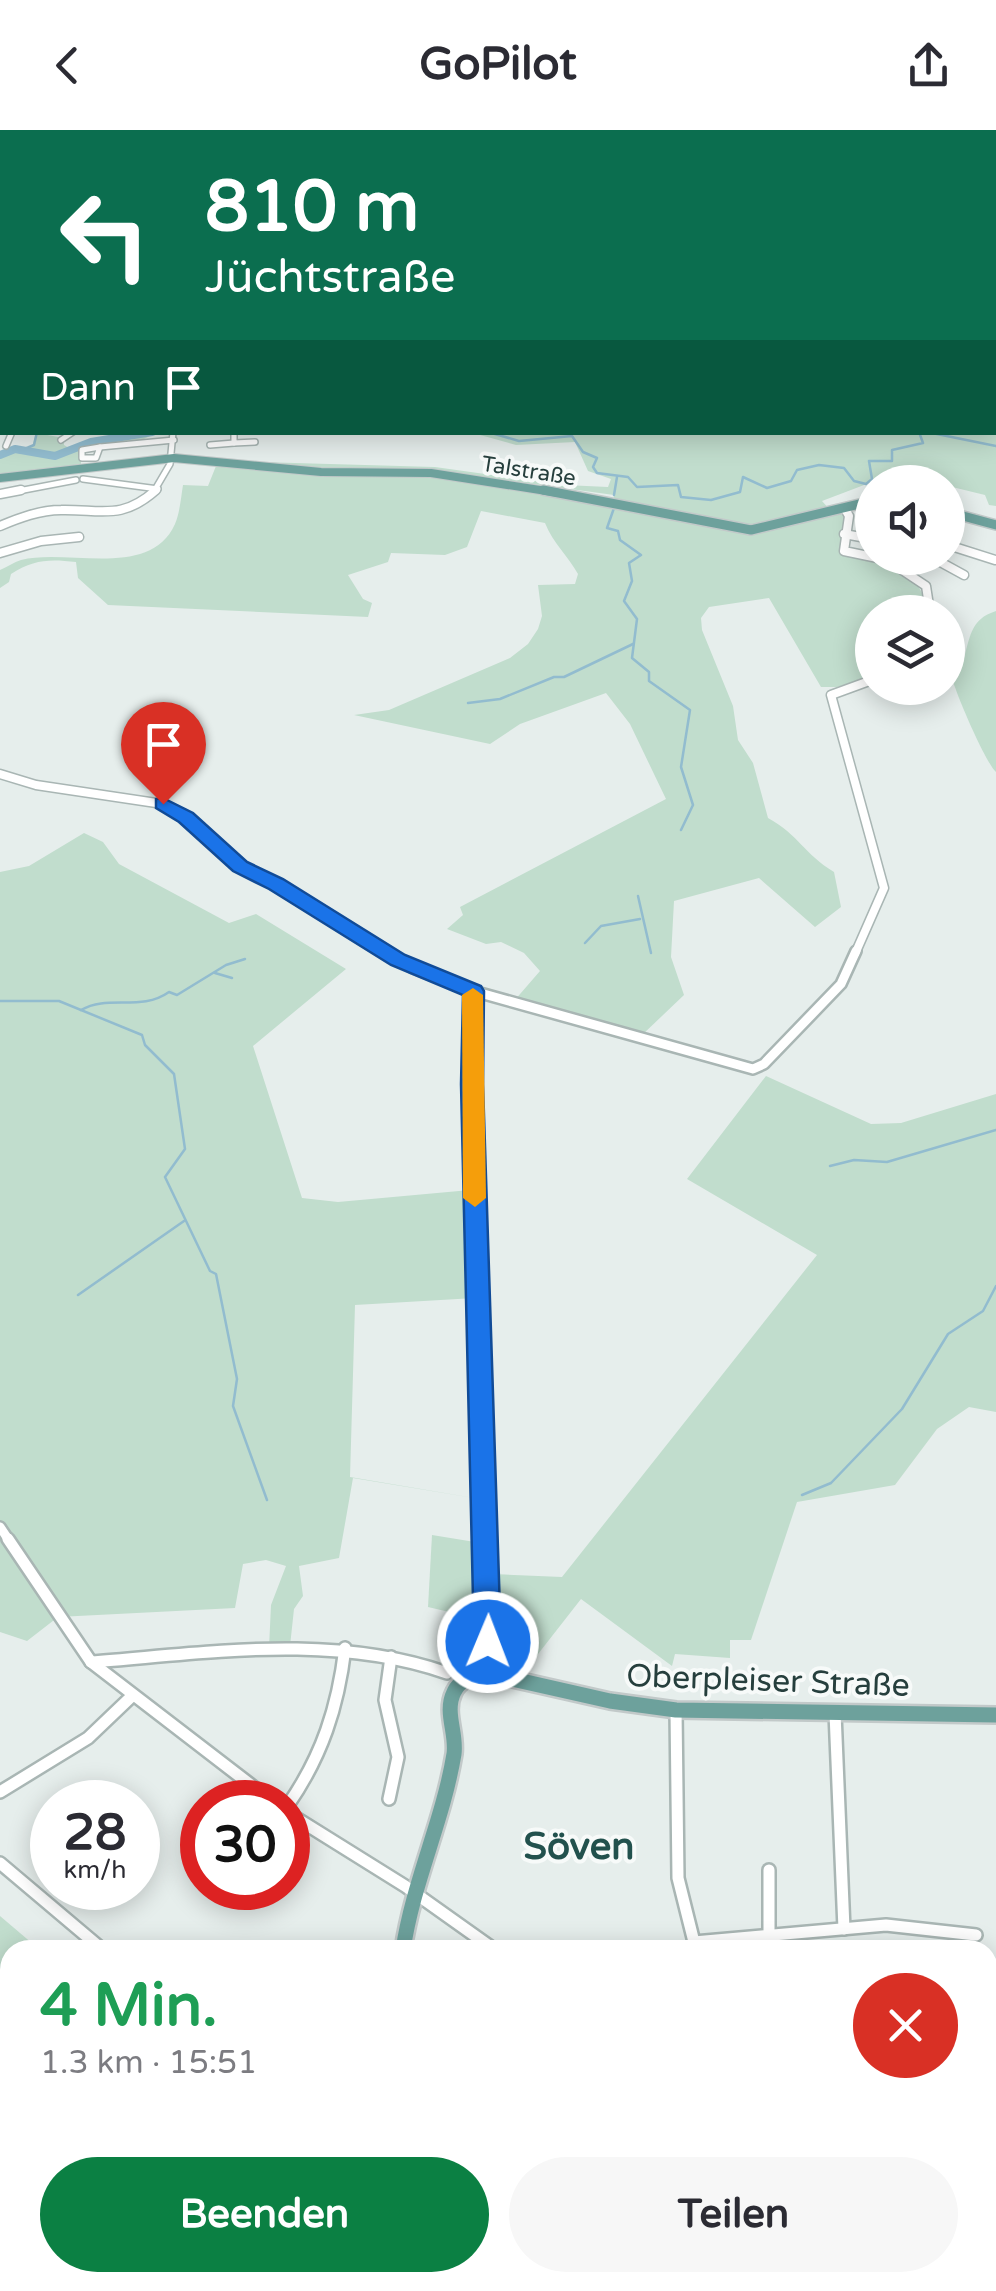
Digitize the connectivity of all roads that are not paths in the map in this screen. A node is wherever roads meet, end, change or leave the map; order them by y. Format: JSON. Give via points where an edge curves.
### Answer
{"nodes":[{"id":1,"x":11,"y":435,"type":"edge"},
{"id":2,"x":69,"y":435,"type":"edge"},
{"id":3,"x":234,"y":435,"type":"edge"},
{"id":4,"x":174,"y":439,"type":"edge"},
{"id":5,"x":62,"y":440,"type":"dead end"},
{"id":6,"x":256,"y":442,"type":"dead end"},
{"id":7,"x":234,"y":443,"type":"junction"},
{"id":8,"x":210,"y":444,"type":"dead end"},
{"id":9,"x":6,"y":446,"type":"dead end"},
{"id":10,"x":100,"y":447,"type":"dead end"},
{"id":11,"x":174,"y":458,"type":"junction"},
{"id":12,"x":208,"y":459,"type":"junction"},
{"id":13,"x":144,"y":460,"type":"junction"},
{"id":14,"x":169,"y":471,"type":"junction"},
{"id":15,"x":0,"y":478,"type":"edge"},
{"id":16,"x":158,"y":489,"type":"junction"},
{"id":17,"x":0,"y":494,"type":"edge"},
{"id":18,"x":855,"y":507,"type":"edge"},
{"id":19,"x":845,"y":510,"type":"junction"},
{"id":20,"x":965,"y":516,"type":"edge"},
{"id":21,"x":996,"y":524,"type":"edge"},
{"id":22,"x":0,"y":526,"type":"edge"},
{"id":23,"x":844,"y":534,"type":"junction"},
{"id":24,"x":855,"y":536,"type":"edge"},
{"id":25,"x":79,"y":537,"type":"dead end"},
{"id":26,"x":965,"y":551,"type":"edge"},
{"id":27,"x":0,"y":553,"type":"edge"},
{"id":28,"x":996,"y":561,"type":"edge"},
{"id":29,"x":927,"y":595,"type":"edge"},
{"id":30,"x":855,"y":686,"type":"edge"},
{"id":31,"x":0,"y":774,"type":"edge"},
{"id":32,"x":473,"y":991,"type":"junction"},
{"id":33,"x":0,"y":1527,"type":"edge"},
{"id":34,"x":345,"y":1648,"type":"junction"},
{"id":35,"x":391,"y":1657,"type":"junction"},
{"id":36,"x":91,"y":1662,"type":"junction"},
{"id":37,"x":447,"y":1673,"type":"dead end"},
{"id":38,"x":486,"y":1674,"type":"junction"},
{"id":39,"x":132,"y":1696,"type":"junction"},
{"id":40,"x":676,"y":1710,"type":"junction"},
{"id":41,"x":836,"y":1713,"type":"junction"},
{"id":42,"x":996,"y":1715,"type":"edge"},
{"id":43,"x":244,"y":1780,"type":"edge"},
{"id":44,"x":307,"y":1780,"type":"edge"},
{"id":45,"x":0,"y":1792,"type":"edge"},
{"id":46,"x":390,"y":1799,"type":"dead end"},
{"id":47,"x":310,"y":1827,"type":"edge"},
{"id":48,"x":0,"y":1862,"type":"edge"},
{"id":49,"x":769,"y":1870,"type":"dead end"},
{"id":50,"x":411,"y":1892,"type":"junction"},
{"id":51,"x":844,"y":1929,"type":"junction"},
{"id":52,"x":976,"y":1934,"type":"dead end"},
{"id":53,"x":769,"y":1936,"type":"junction"},
{"id":54,"x":91,"y":1940,"type":"edge"},
{"id":55,"x":404,"y":1940,"type":"edge"},
{"id":56,"x":481,"y":1940,"type":"edge"},
{"id":57,"x":691,"y":1940,"type":"edge"},
{"id":58,"x":762,"y":1940,"type":"edge"}],
"edges":[{"from":1,"to":9,"type":"street"},
{"from":2,"to":5,"type":"street"},
{"from":3,"to":7,"type":"street"},
{"from":4,"to":10,"type":"street"},
{"from":4,"to":11,"type":"street"},
{"from":4,"to":12,"type":"street","via":[[183,454]]},
{"from":6,"to":7,"type":"street"},
{"from":7,"to":8,"type":"street"},
{"from":11,"to":12,"type":"main road","name":"Talstraße"},
{"from":11,"to":13,"type":"main road","name":"Talstraße"},
{"from":11,"to":14,"type":"street"},
{"from":12,"to":19,"type":"main road","name":"Talstraße","via":[[321,472],[431,473],[751,530]]},
{"from":13,"to":14,"type":"main road","via":[[164,463]]},
{"from":13,"to":15,"type":"main road","name":"Talstraße"},
{"from":14,"to":16,"type":"street"},
{"from":16,"to":17,"type":"street","via":[[79,480]]},
{"from":16,"to":22,"type":"street","via":[[119,513],[56,510]]},
{"from":18,"to":19,"type":"main road","name":"Talstraße"},
{"from":19,"to":23,"type":"street"},
{"from":20,"to":21,"type":"main road"},
{"from":23,"to":24,"type":"street"},
{"from":23,"to":29,"type":"street","via":[[847,554],[887,560],[926,586]]},
{"from":25,"to":27,"type":"street"},
{"from":26,"to":28,"type":"street"},
{"from":30,"to":32,"type":"street","via":[[830,695],[884,888],[842,984],[764,1064],[745,1068]]},
{"from":31,"to":32,"type":"street","via":[[163,804],[240,866],[398,960]]},
{"from":32,"to":38,"type":"street","via":[[490,1610]]},
{"from":33,"to":36,"type":"street"},
{"from":34,"to":35,"type":"street"},
{"from":34,"to":36,"type":"street"},
{"from":34,"to":44,"type":"street","via":[[340,1698]]},
{"from":35,"to":37,"type":"street"},
{"from":35,"to":46,"type":"street","via":[[385,1700],[398,1757]]},
{"from":36,"to":39,"type":"street"},
{"from":38,"to":40,"type":"main road","name":"Oberpleiser Straße"},
{"from":38,"to":50,"type":"main road","via":[[460,1682],[452,1696],[454,1752]]},
{"from":39,"to":43,"type":"street"},
{"from":39,"to":45,"type":"street","via":[[88,1738]]},
{"from":40,"to":41,"type":"main road","name":"Oberpleiser Straße"},
{"from":40,"to":57,"type":"street","via":[[678,1878]]},
{"from":41,"to":42,"type":"main road","name":"Oberpleiser Straße"},
{"from":41,"to":51,"type":"street"},
{"from":47,"to":50,"type":"street"},
{"from":48,"to":54,"type":"street"},
{"from":49,"to":53,"type":"street"},
{"from":50,"to":55,"type":"main road"},
{"from":50,"to":56,"type":"street"},
{"from":51,"to":52,"type":"street","via":[[886,1925]]},
{"from":51,"to":53,"type":"street"},
{"from":53,"to":58,"type":"street"}]}
